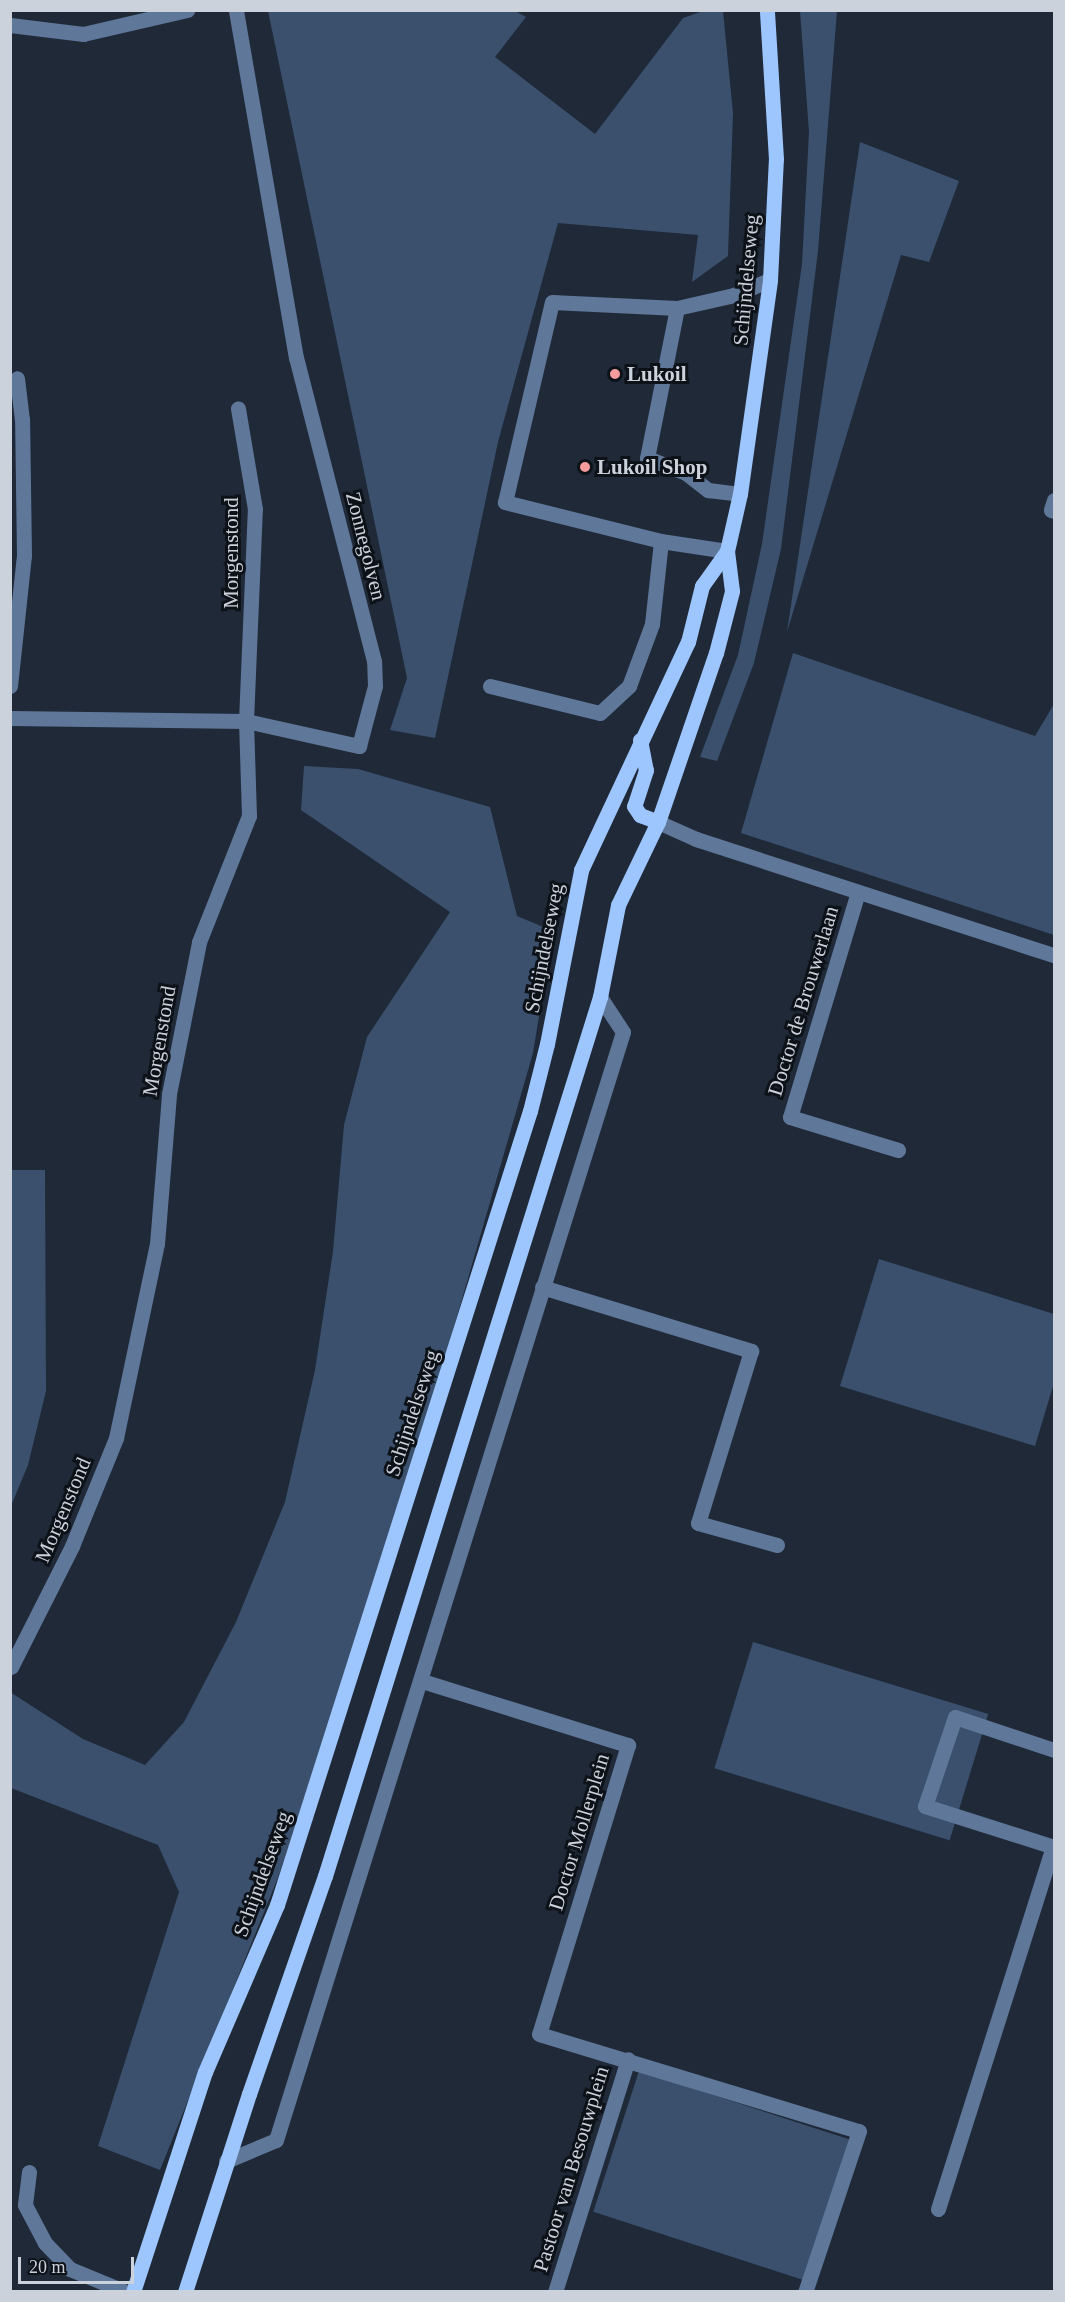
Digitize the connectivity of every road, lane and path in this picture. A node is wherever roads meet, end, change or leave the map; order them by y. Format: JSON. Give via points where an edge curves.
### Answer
{"nodes":[{"id":1,"x":188,"y":10,"type":"edge"},
{"id":2,"x":236,"y":10,"type":"edge"},
{"id":3,"x":767,"y":10,"type":"edge"},
{"id":4,"x":10,"y":25,"type":"edge"},
{"id":5,"x":770,"y":280,"type":"junction"},
{"id":6,"x":677,"y":308,"type":"junction"},
{"id":7,"x":17,"y":378,"type":"dead end"},
{"id":8,"x":238,"y":408,"type":"dead end"},
{"id":9,"x":740,"y":494,"type":"junction"},
{"id":10,"x":1054,"y":500,"type":"edge"},
{"id":11,"x":1054,"y":511,"type":"edge"},
{"id":12,"x":661,"y":541,"type":"junction"},
{"id":13,"x":727,"y":550,"type":"junction"},
{"id":14,"x":10,"y":686,"type":"edge"},
{"id":15,"x":490,"y":686,"type":"dead end"},
{"id":16,"x":10,"y":718,"type":"edge"},
{"id":17,"x":246,"y":722,"type":"junction"},
{"id":18,"x":640,"y":740,"type":"junction"},
{"id":19,"x":658,"y":822,"type":"junction"},
{"id":20,"x":858,"y":892,"type":"junction"},
{"id":21,"x":1054,"y":955,"type":"edge"},
{"id":22,"x":600,"y":997,"type":"junction"},
{"id":23,"x":898,"y":1150,"type":"dead end"},
{"id":24,"x":542,"y":1287,"type":"junction"},
{"id":25,"x":777,"y":1545,"type":"dead end"},
{"id":26,"x":11,"y":1666,"type":"edge"},
{"id":27,"x":422,"y":1681,"type":"junction"},
{"id":28,"x":1054,"y":1750,"type":"edge"},
{"id":29,"x":1054,"y":1846,"type":"edge"},
{"id":30,"x":538,"y":2034,"type":"joint"},
{"id":31,"x":628,"y":2059,"type":"junction"},
{"id":32,"x":226,"y":2161,"type":"junction"},
{"id":33,"x":29,"y":2172,"type":"dead end"},
{"id":34,"x":938,"y":2209,"type":"dead end"},
{"id":35,"x":126,"y":2292,"type":"edge"},
{"id":36,"x":133,"y":2292,"type":"edge"},
{"id":37,"x":185,"y":2292,"type":"edge"},
{"id":38,"x":555,"y":2292,"type":"edge"},
{"id":39,"x":805,"y":2292,"type":"edge"}],
"edges":[{"from":1,"to":4,"type":"street","via":[[83,34]]},
{"from":2,"to":17,"type":"street","name":"Zonnegolven","via":[[296,358],[374,661],[375,686],[359,746]]},
{"from":3,"to":5,"type":"main road","name":"Schijndelseweg","via":[[776,159]]},
{"from":5,"to":6,"type":"street","via":[[734,295]]},
{"from":5,"to":9,"type":"main road","name":"Schijndelseweg"},
{"from":6,"to":9,"type":"street","via":[[647,458],[686,473],[708,489]]},
{"from":6,"to":12,"type":"street","via":[[552,302],[505,502]]},
{"from":7,"to":14,"type":"street","via":[[22,420],[24,556]]},
{"from":8,"to":17,"type":"street","name":"Morgenstond","via":[[255,509]]},
{"from":9,"to":13,"type":"main road","name":"Schijndelseweg"},
{"from":10,"to":11,"type":"street"},
{"from":12,"to":13,"type":"street"},
{"from":12,"to":15,"type":"street","via":[[652,624],[628,686],[600,713]]},
{"from":13,"to":18,"type":"main road","name":"Schijndelseweg","via":[[702,586],[688,642]]},
{"from":13,"to":19,"type":"main road","name":"Schijndelseweg","via":[[732,591],[722,632]]},
{"from":16,"to":17,"type":"street","name":"Zonnegolven"},
{"from":17,"to":26,"type":"street","name":"Morgenstond","via":[[249,816],[199,942],[169,1094],[158,1244],[116,1438],[72,1546]]},
{"from":18,"to":19,"type":"main road","via":[[646,770],[634,806],[640,815]]},
{"from":18,"to":36,"type":"main road","name":"Schijndelseweg","via":[[581,870],[530,1111],[277,1905],[205,2072]]},
{"from":19,"to":20,"type":"street","name":"Doctor de Brouwerlaan"},
{"from":19,"to":22,"type":"main road","name":"Schijndelseweg","via":[[618,905]]},
{"from":20,"to":21,"type":"street","name":"Doctor de Brouwerlaan"},
{"from":20,"to":23,"type":"street","name":"Doctor de Brouwerlaan","via":[[790,1117]]},
{"from":22,"to":24,"type":"street","via":[[623,1032]]},
{"from":22,"to":32,"type":"main road","name":"Schijndelseweg","via":[[325,1876]]},
{"from":24,"to":25,"type":"street","via":[[750,1351],[698,1522]]},
{"from":24,"to":27,"type":"street"},
{"from":27,"to":30,"type":"street","name":"Doctor Mollerplein","via":[[628,1745]]},
{"from":27,"to":32,"type":"street","via":[[276,2140]]},
{"from":28,"to":29,"type":"street","via":[[955,1716],[925,1806]]},
{"from":29,"to":34,"type":"street"},
{"from":30,"to":31,"type":"street","name":"Pastoor van Besouwplein"},
{"from":31,"to":38,"type":"street","name":"Pastoor van Besouwplein"},
{"from":31,"to":39,"type":"street","name":"Pastoor van Besouwplein","via":[[859,2131]]},
{"from":32,"to":37,"type":"main road","name":"Schijndelseweg"},
{"from":33,"to":35,"type":"street","via":[[25,2205],[45,2243],[70,2269]]}]}
